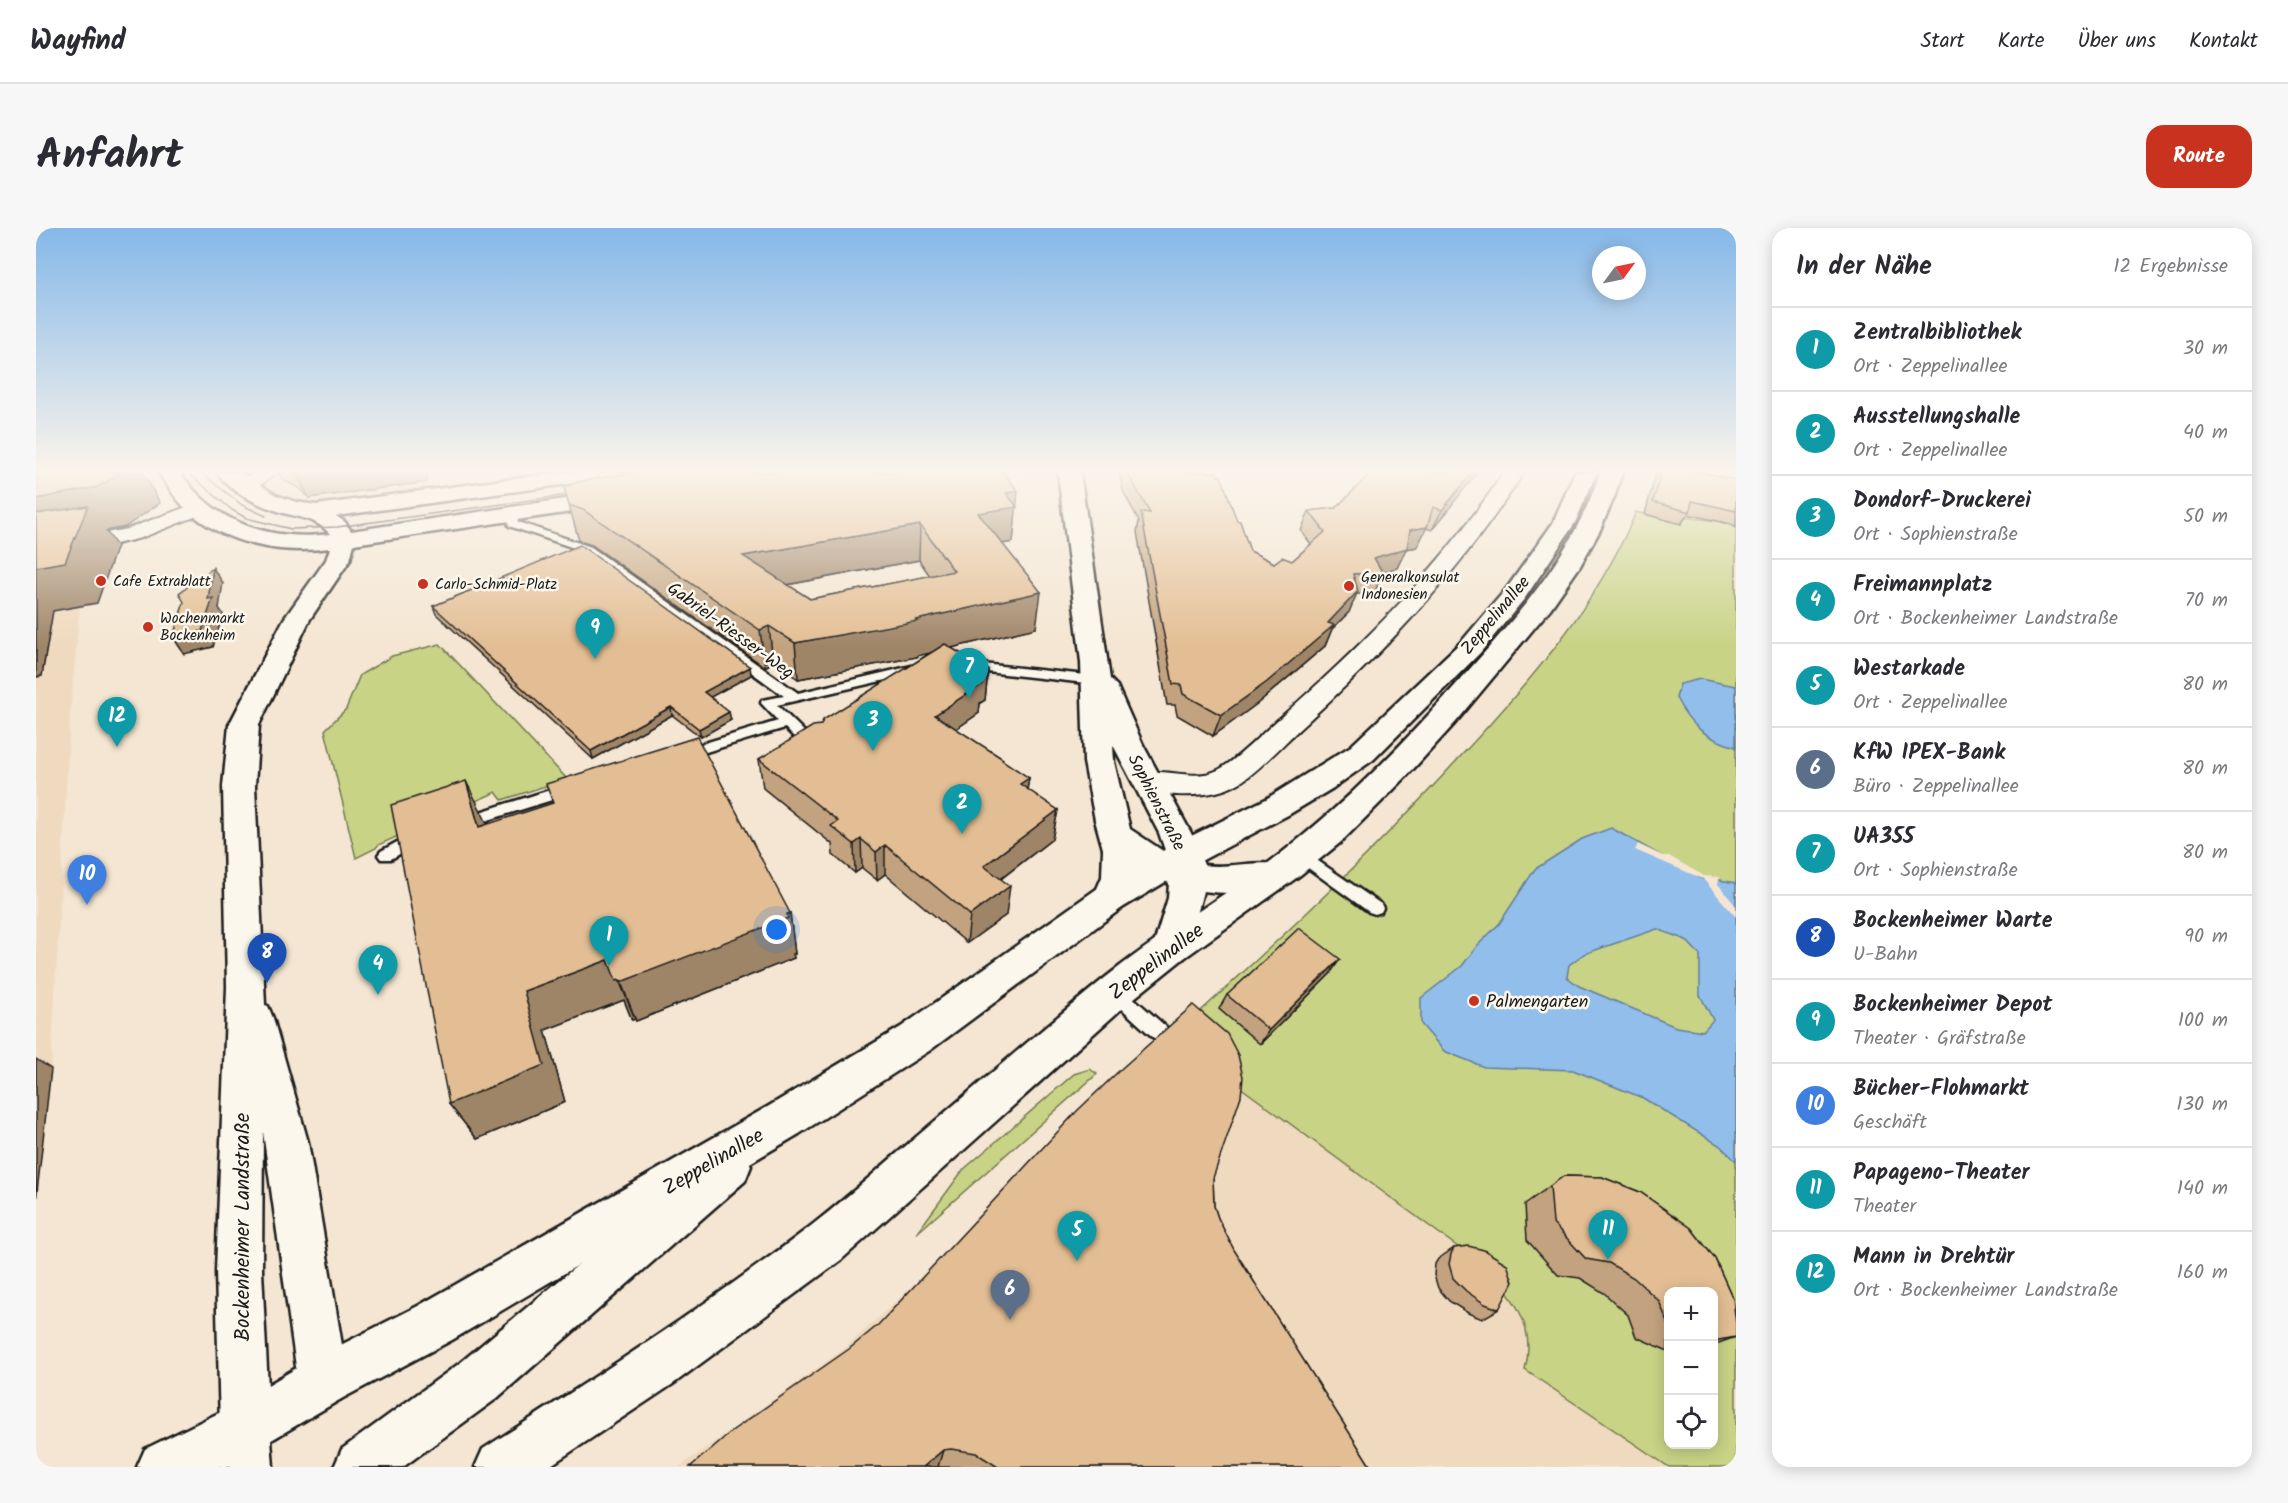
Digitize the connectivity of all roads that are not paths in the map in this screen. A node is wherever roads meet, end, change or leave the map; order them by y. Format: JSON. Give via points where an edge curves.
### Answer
{"nodes":[{"id":1,"x":145,"y":530,"type":"edge"},
{"id":2,"x":231,"y":530,"type":"edge"},
{"id":3,"x":325,"y":530,"type":"edge"},
{"id":4,"x":332,"y":530,"type":"edge"},
{"id":5,"x":530,"y":530,"type":"edge"},
{"id":6,"x":1076,"y":530,"type":"edge"},
{"id":7,"x":1476,"y":530,"type":"edge"},
{"id":8,"x":1558,"y":530,"type":"edge"},
{"id":9,"x":1588,"y":530,"type":"edge"},
{"id":10,"x":307,"y":544,"type":"junction"},
{"id":11,"x":36,"y":552,"type":"edge"},
{"id":12,"x":297,"y":619,"type":"junction"},
{"id":13,"x":952,"y":664,"type":"edge"},
{"id":14,"x":929,"y":666,"type":"edge"},
{"id":15,"x":1095,"y":671,"type":"junction"},
{"id":16,"x":796,"y":698,"type":"junction"},
{"id":17,"x":788,"y":723,"type":"junction"},
{"id":18,"x":816,"y":750,"type":"edge"},
{"id":19,"x":664,"y":760,"type":"edge"},
{"id":20,"x":1147,"y":781,"type":"junction"},
{"id":21,"x":586,"y":784,"type":"edge"},
{"id":22,"x":450,"y":827,"type":"edge"},
{"id":23,"x":428,"y":834,"type":"edge"},
{"id":24,"x":1118,"y":837,"type":"junction"},
{"id":25,"x":386,"y":855,"type":"dead end"},
{"id":26,"x":1302,"y":856,"type":"junction"},
{"id":27,"x":1178,"y":866,"type":"junction"},
{"id":28,"x":1274,"y":876,"type":"junction"},
{"id":29,"x":1110,"y":898,"type":"junction"},
{"id":30,"x":1375,"y":908,"type":"dead end"},
{"id":31,"x":1171,"y":947,"type":"junction"},
{"id":32,"x":246,"y":987,"type":"junction"},
{"id":33,"x":1114,"y":992,"type":"junction"},
{"id":34,"x":1186,"y":1056,"type":"edge"},
{"id":35,"x":784,"y":1120,"type":"junction"},
{"id":36,"x":323,"y":1381,"type":"junction"},
{"id":37,"x":246,"y":1447,"type":"edge"},
{"id":38,"x":163,"y":1467,"type":"edge"},
{"id":39,"x":360,"y":1467,"type":"edge"},
{"id":40,"x":501,"y":1467,"type":"edge"}],
"edges":[{"from":1,"to":11,"type":"street","via":[[100,542]]},
{"from":2,"to":10,"type":"street","via":[[262,539]]},
{"from":3,"to":10,"type":"street"},
{"from":4,"to":12,"type":"street","name":"Bockenheimer Landstraße","via":[[338,560]]},
{"from":5,"to":16,"type":"lane","name":"Gabriel-Riesser-Weg","via":[[587,549]]},
{"from":6,"to":15,"type":"street","name":"Sophienstraße"},
{"from":7,"to":20,"type":"street","via":[[1359,662],[1230,776],[1204,785]]},
{"from":8,"to":27,"type":"street","name":"Zeppelinallee","via":[[1516,593],[1471,647],[1362,753]]},
{"from":9,"to":26,"type":"street","name":"Zeppelinallee","via":[[1541,604],[1489,666],[1394,770]]},
{"from":10,"to":12,"type":"street","name":"Bockenheimer Landstraße"},
{"from":12,"to":32,"type":"street","name":"Bockenheimer Landstraße","via":[[244,725],[239,786]]},
{"from":13,"to":15,"type":"lane"},
{"from":14,"to":16,"type":"lane","name":"Gabriel-Riesser-Weg"},
{"from":15,"to":20,"type":"street","name":"Sophienstraße"},
{"from":15,"to":24,"type":"street","name":"Sophienstraße","via":[[1099,762]]},
{"from":16,"to":17,"type":"lane","via":[[767,703]]},
{"from":17,"to":18,"type":"lane"},
{"from":17,"to":19,"type":"lane"},
{"from":20,"to":27,"type":"street","name":"Sophienstraße"},
{"from":21,"to":22,"type":"lane"},
{"from":23,"to":25,"type":"lane"},
{"from":24,"to":27,"type":"street","name":"Sophienstraße","via":[[1137,853]]},
{"from":24,"to":29,"type":"street","name":"Sophienstraße","via":[[1121,863]]},
{"from":26,"to":28,"type":"street","name":"Zeppelinallee"},
{"from":26,"to":30,"type":"lane"},
{"from":27,"to":28,"type":"street","name":"Zeppelinallee","via":[[1233,881]]},
{"from":27,"to":29,"type":"street","name":"Zeppelinallee"},
{"from":27,"to":31,"type":"street","via":[[1185,898]]},
{"from":28,"to":31,"type":"street","name":"Zeppelinallee"},
{"from":29,"to":35,"type":"street","name":"Zeppelinallee","via":[[915,1039]]},
{"from":31,"to":33,"type":"street","name":"Zeppelinallee"},
{"from":32,"to":36,"type":"street","name":"Bockenheimer Landstraße","via":[[287,1142]]},
{"from":32,"to":37,"type":"street","name":"Bockenheimer Landstraße","via":[[239,1271]]},
{"from":33,"to":34,"type":"lane"},
{"from":33,"to":40,"type":"street","name":"Zeppelinallee","via":[[825,1244],[656,1367]]},
{"from":35,"to":36,"type":"street","name":"Zeppelinallee","via":[[435,1323]]},
{"from":35,"to":39,"type":"street","via":[[478,1381]]},
{"from":36,"to":37,"type":"street","name":"Zeppelinallee"},
{"from":37,"to":38,"type":"street","name":"Zeppelinallee"}]}
